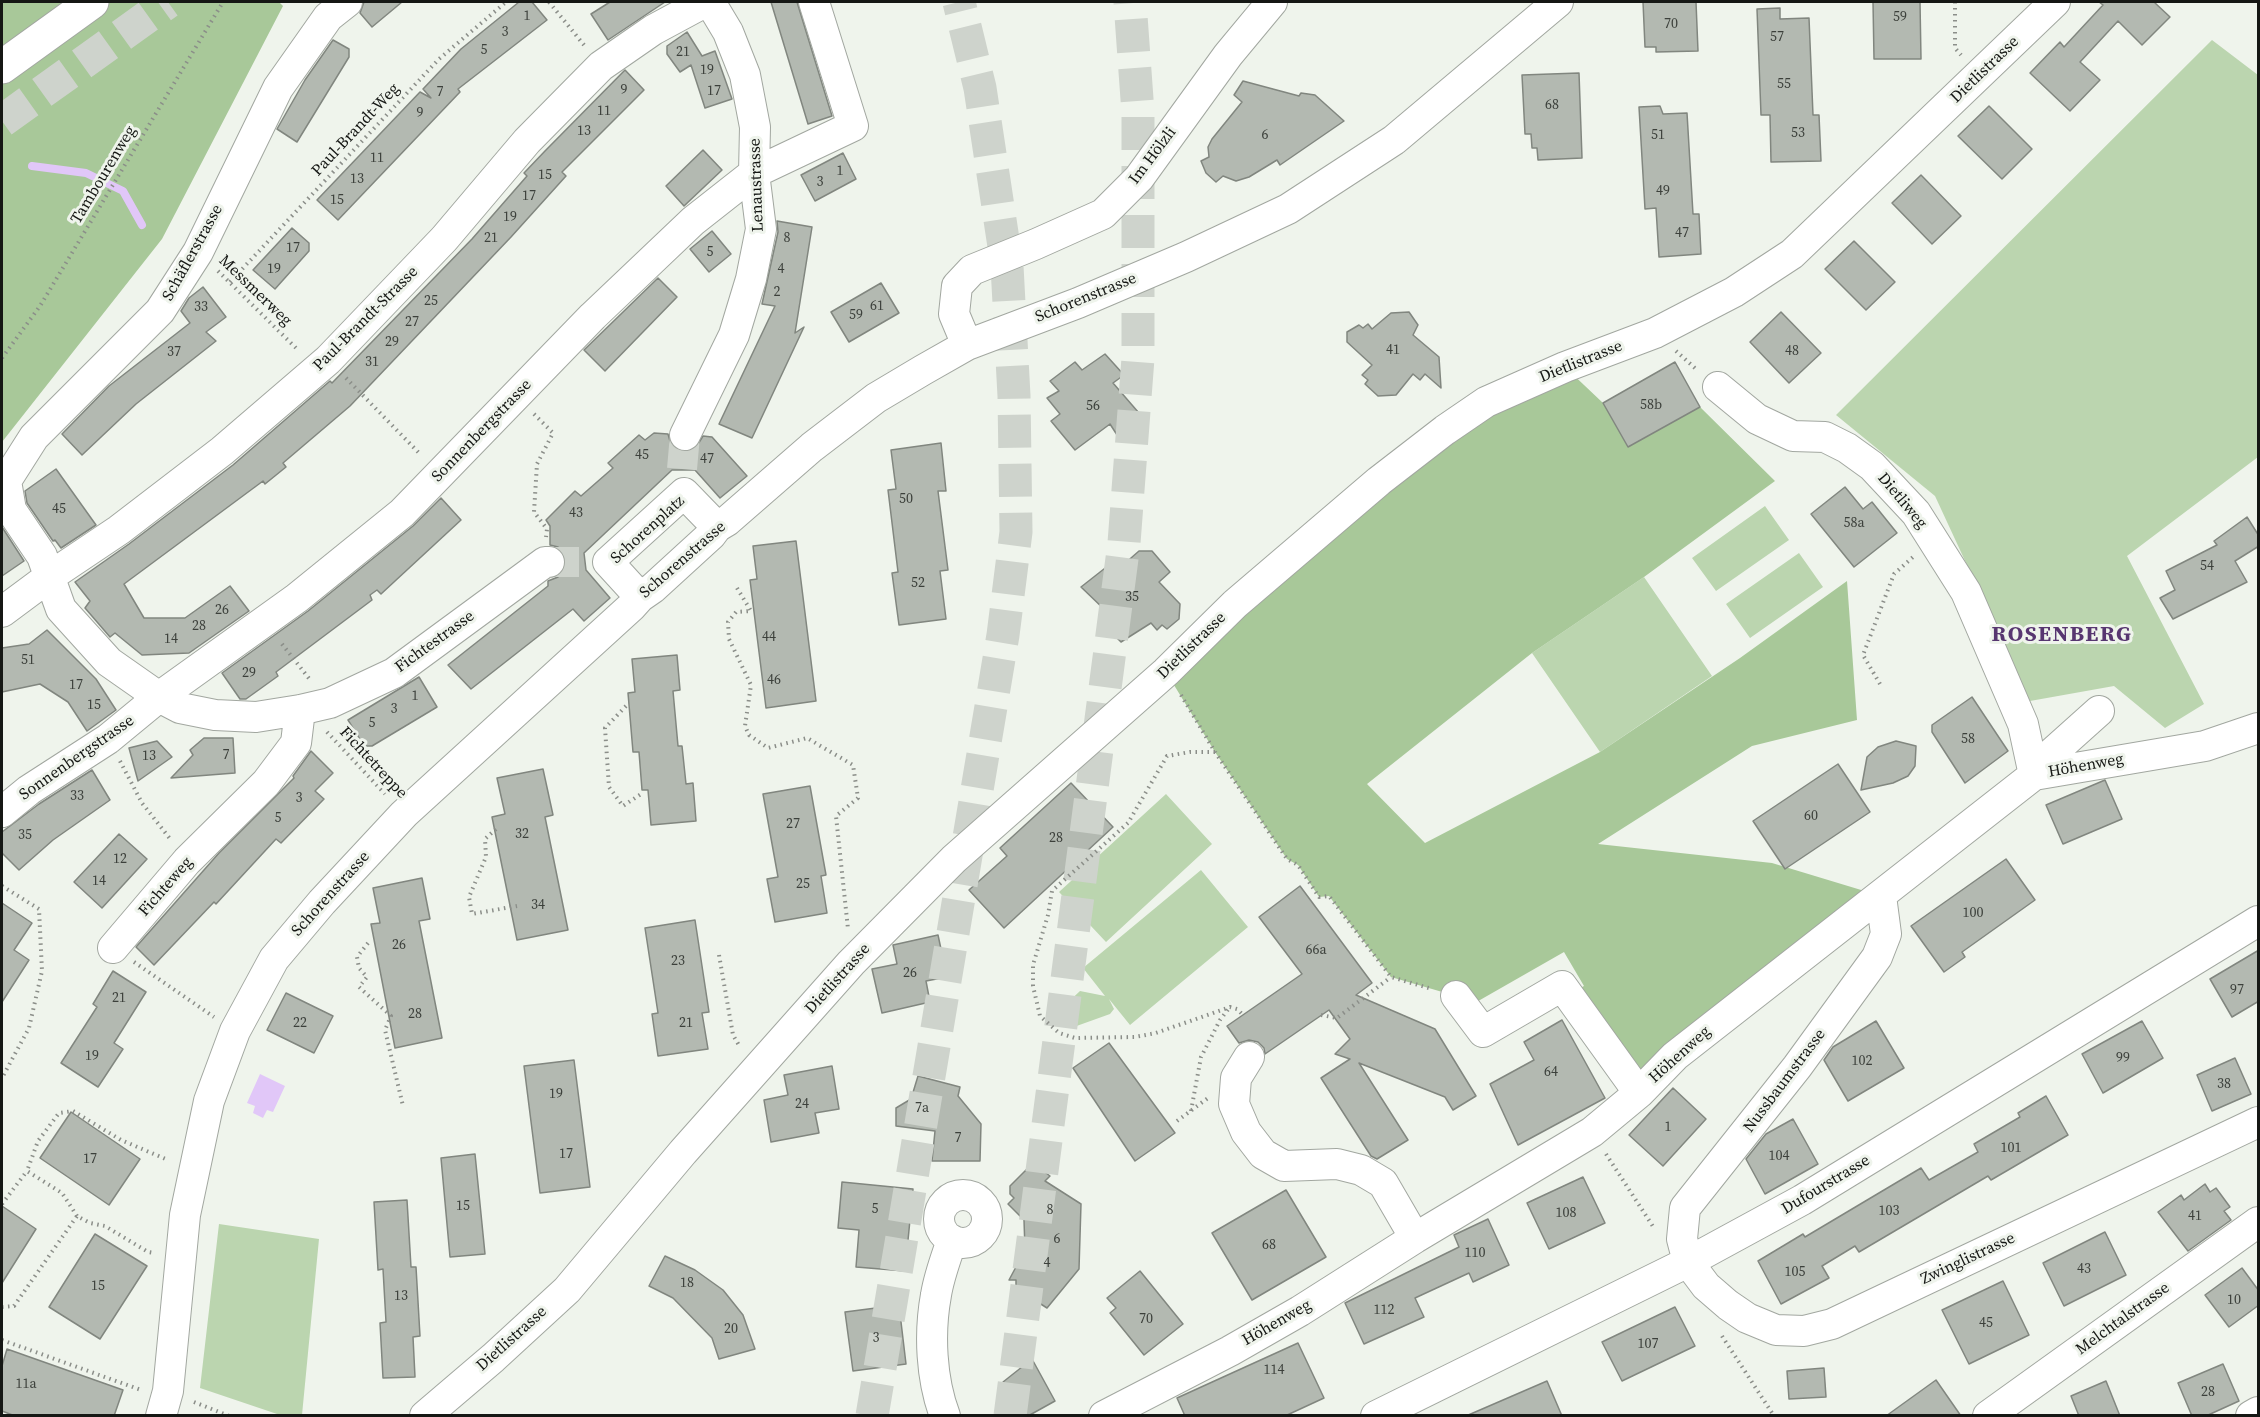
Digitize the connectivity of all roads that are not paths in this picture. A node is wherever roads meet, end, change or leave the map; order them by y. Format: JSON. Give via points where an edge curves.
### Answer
{"nodes":[{"id":1,"x":92,"y":2,"type":"edge"},
{"id":2,"x":347,"y":2,"type":"edge"},
{"id":3,"x":705,"y":2,"type":"edge"},
{"id":4,"x":710,"y":2,"type":"edge"},
{"id":5,"x":814,"y":2,"type":"edge"},
{"id":6,"x":1272,"y":2,"type":"edge"},
{"id":7,"x":1558,"y":2,"type":"edge"},
{"id":8,"x":2055,"y":2,"type":"edge"},
{"id":9,"x":2,"y":67,"type":"edge"},
{"id":10,"x":754,"y":173,"type":"junction"},
{"id":11,"x":968,"y":345,"type":"junction"},
{"id":12,"x":1718,"y":387,"type":"road end"},
{"id":13,"x":685,"y":435,"type":"tunnel mouth"},
{"id":14,"x":717,"y":527,"type":"junction"},
{"id":15,"x":547,"y":561,"type":"tunnel mouth"},
{"id":16,"x":49,"y":577,"type":"junction"},
{"id":17,"x":640,"y":597,"type":"junction"},
{"id":18,"x":2,"y":612,"type":"edge"},
{"id":19,"x":159,"y":697,"type":"junction"},
{"id":20,"x":319,"y":705,"type":"junction"},
{"id":21,"x":2099,"y":711,"type":"dead end"},
{"id":22,"x":2259,"y":728,"type":"edge"},
{"id":23,"x":2034,"y":775,"type":"junction"},
{"id":24,"x":2,"y":812,"type":"edge"},
{"id":25,"x":1881,"y":896,"type":"junction"},
{"id":26,"x":2259,"y":921,"type":"edge"},
{"id":27,"x":113,"y":948,"type":"road end"},
{"id":28,"x":1456,"y":996,"type":"road end"},
{"id":29,"x":1249,"y":1057,"type":"dead end"},
{"id":30,"x":1639,"y":1093,"type":"junction"},
{"id":31,"x":2259,"y":1122,"type":"edge"},
{"id":32,"x":2259,"y":1222,"type":"edge"},
{"id":33,"x":1415,"y":1238,"type":"junction"},
{"id":34,"x":952,"y":1240,"type":"dead end"},
{"id":35,"x":1688,"y":1262,"type":"junction"},
{"id":36,"x":164,"y":1403,"type":"edge"},
{"id":37,"x":2259,"y":1412,"type":"edge"},
{"id":38,"x":425,"y":1416,"type":"edge"},
{"id":39,"x":945,"y":1416,"type":"edge"},
{"id":40,"x":1104,"y":1416,"type":"edge"},
{"id":41,"x":1376,"y":1416,"type":"edge"},
{"id":42,"x":1988,"y":1416,"type":"edge"},
{"id":43,"x":2251,"y":1416,"type":"edge"}],
"edges":[{"from":1,"to":9,"type":"highway"},
{"from":2,"to":16,"type":"street","name":"Schäflerstrasse","via":[[328,17],[278,88],[198,252],[160,311],[34,437],[6,481],[11,510],[42,556]]},
{"from":3,"to":16,"type":"street","name":"Paul-Brandt-Strasse","via":[[653,30],[601,66],[527,141],[444,239],[328,360],[222,451],[119,530]]},
{"from":4,"to":10,"type":"street","name":"Lenaustrasse","via":[[728,32],[745,75],[755,127]]},
{"from":5,"to":10,"type":"street","name":"Sonnenbergstrasse","via":[[853,126]]},
{"from":6,"to":11,"type":"street","name":"Im Hölzli","via":[[1228,55],[1139,178],[1102,214],[972,270],[957,286],[954,314]]},
{"from":7,"to":11,"type":"street","name":"Schorenstrasse","via":[[1394,140],[1288,209],[1089,299]]},
{"from":8,"to":38,"type":"street","name":"Dietlistrasse","via":[[1792,254],[1734,292],[1655,333],[1486,402],[1379,481],[1235,604],[1166,672],[927,886],[851,963],[567,1290]]},
{"from":10,"to":13,"type":"street","name":"Lenaustrasse","via":[[761,229],[751,279],[734,335]]},
{"from":10,"to":19,"type":"street","name":"Sonnenbergstrasse","via":[[693,221],[593,316],[402,513],[297,598]]},
{"from":11,"to":14,"type":"street","name":"Schorenstrasse","via":[[876,398]]},
{"from":12,"to":23,"type":"street","name":"Dietliweg","via":[[1757,419],[1793,436],[1825,437],[1847,448],[1872,466],[1916,513],[1966,592],[2023,724]]},
{"from":14,"to":17,"type":"street","name":"Schorenstrasse"},
{"from":14,"to":17,"type":"street","name":"Schorenplatz","via":[[683,481],[597,561]]},
{"from":15,"to":20,"type":"street","name":"Fichtestrasse","via":[[394,673]]},
{"from":16,"to":18,"type":"street","name":"Paul-Brandt-Strasse"},
{"from":16,"to":19,"type":"street","name":"Fichtestrasse","via":[[61,609],[93,645],[109,662]]},
{"from":17,"to":36,"type":"street","name":"Schorenstrasse","via":[[404,814],[274,959],[235,1031],[209,1101],[185,1215]]},
{"from":19,"to":20,"type":"street","name":"Fichtestrasse","via":[[180,708],[215,716],[256,717]]},
{"from":19,"to":24,"type":"street","name":"Sonnenbergstrasse","via":[[108,739],[28,790]]},
{"from":20,"to":27,"type":"street","name":"Fichteweg","via":[[266,783],[187,861]]},
{"from":21,"to":23,"type":"street","via":[[2051,754]]},
{"from":22,"to":23,"type":"street","name":"Höhenweg","via":[[2205,746]]},
{"from":23,"to":25,"type":"street","name":"Höhenweg"},
{"from":25,"to":30,"type":"street","name":"Höhenweg","via":[[1675,1056]]},
{"from":25,"to":35,"type":"street","name":"Nussbaumstrasse","via":[[1886,934],[1877,957],[1797,1067],[1685,1208],[1682,1239]]},
{"from":26,"to":35,"type":"street","name":"Dufourstrasse","via":[[1803,1200]]},
{"from":28,"to":30,"type":"street","via":[[1483,1032],[1562,986]]},
{"from":29,"to":33,"type":"street","via":[[1236,1078],[1234,1104],[1246,1132],[1263,1154],[1284,1167],[1337,1164],[1361,1170],[1383,1183]]},
{"from":30,"to":33,"type":"street","name":"Höhenweg","via":[[1592,1132]]},
{"from":31,"to":35,"type":"street","name":"Zwinglistrasse","via":[[1832,1324],[1804,1331],[1776,1330],[1747,1318],[1706,1286]]},
{"from":32,"to":42,"type":"street","name":"Melchtalstrasse"},
{"from":33,"to":40,"type":"street","name":"Höhenweg","via":[[1260,1334]]},
{"from":34,"to":39,"type":"street","via":[[936,1294],[932,1347]]},
{"from":35,"to":41,"type":"street","name":"Dufourstrasse"},
{"from":37,"to":43,"type":"street"}]}
